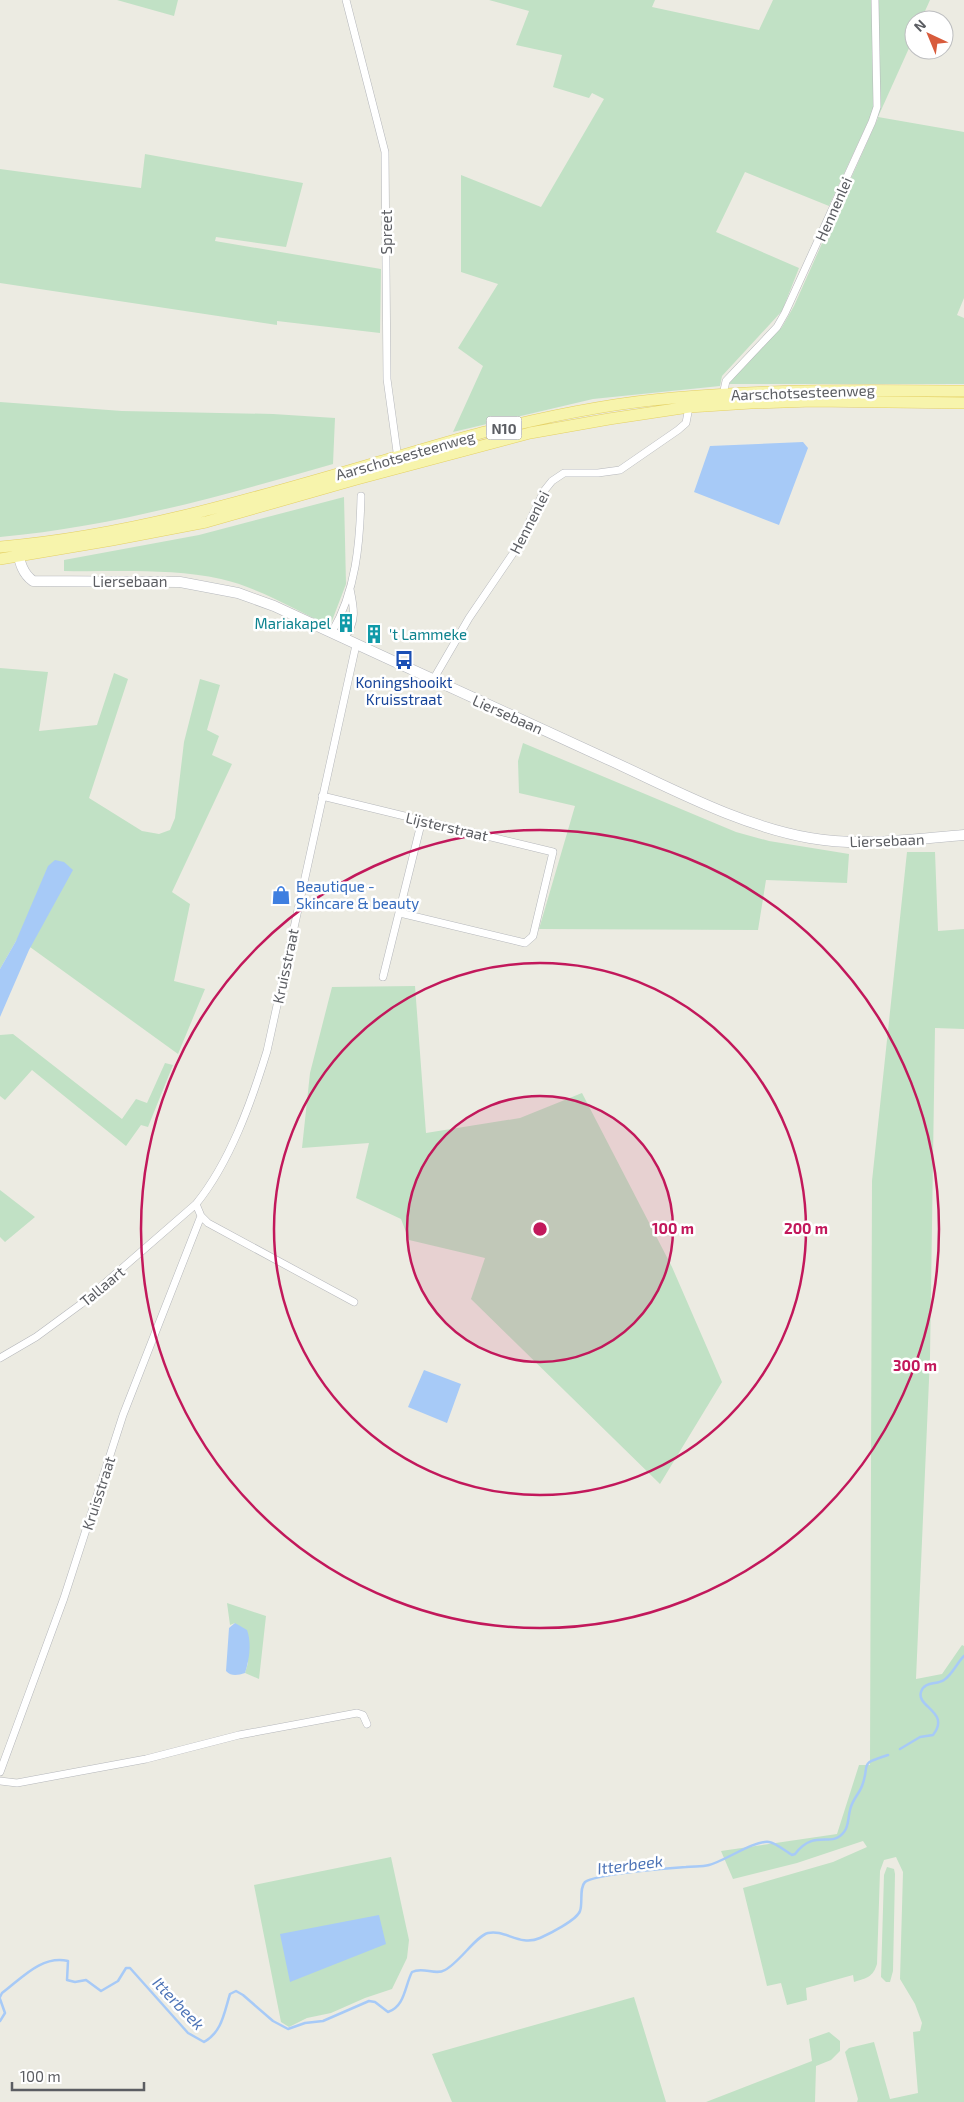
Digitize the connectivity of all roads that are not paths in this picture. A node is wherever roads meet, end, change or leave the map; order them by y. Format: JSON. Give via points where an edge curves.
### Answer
{"nodes":[{"id":1,"x":346,"y":0,"type":"edge"},
{"id":2,"x":875,"y":0,"type":"edge"},
{"id":3,"x":964,"y":391,"type":"edge"},
{"id":4,"x":723,"y":395,"type":"junction"},
{"id":5,"x":964,"y":403,"type":"edge"},
{"id":6,"x":689,"y":408,"type":"junction"},
{"id":7,"x":399,"y":462,"type":"junction"},
{"id":8,"x":361,"y":496,"type":"dead end"},
{"id":9,"x":0,"y":547,"type":"edge"},
{"id":10,"x":17,"y":551,"type":"junction"},
{"id":11,"x":0,"y":559,"type":"edge"},
{"id":12,"x":350,"y":588,"type":"junction"},
{"id":13,"x":332,"y":632,"type":"junction"},
{"id":14,"x":344,"y":638,"type":"junction"},
{"id":15,"x":356,"y":645,"type":"junction"},
{"id":16,"x":433,"y":680,"type":"junction"},
{"id":17,"x":322,"y":796,"type":"junction"},
{"id":18,"x":422,"y":820,"type":"junction"},
{"id":19,"x":964,"y":835,"type":"edge"},
{"id":20,"x":400,"y":913,"type":"junction"},
{"id":21,"x":383,"y":976,"type":"dead end"},
{"id":22,"x":196,"y":1204,"type":"junction"},
{"id":23,"x":201,"y":1216,"type":"junction"},
{"id":24,"x":354,"y":1302,"type":"dead end"},
{"id":25,"x":0,"y":1358,"type":"edge"},
{"id":26,"x":367,"y":1724,"type":"dead end"},
{"id":27,"x":0,"y":1772,"type":"edge"},
{"id":28,"x":0,"y":1781,"type":"edge"}],
"edges":[{"from":1,"to":7,"type":"street","name":"Spreet","via":[[385,152],[386,380]]},
{"from":2,"to":4,"type":"street","name":"Hennenlei","via":[[877,107],[872,122],[785,313],[777,326],[729,376]]},
{"from":3,"to":4,"type":"main road","name":"Aarschotsesteenweg","number":"N10","via":[[805,390]]},
{"from":4,"to":7,"type":"main road","name":"Aarschotsesteenweg","number":"N10","via":[[612,405],[487,431]]},
{"from":5,"to":6,"type":"main road","name":"Aarschotsesteenweg","number":"N10","via":[[813,401]]},
{"from":6,"to":7,"type":"main road","name":"Aarschotsesteenweg","number":"N10","via":[[530,433]]},
{"from":6,"to":16,"type":"street","name":"Hennenlei","via":[[686,423],[625,468],[611,472],[564,473],[552,481],[518,546],[469,618]]},
{"from":7,"to":10,"type":"main road","name":"Aarschotsesteenweg","number":"N10","via":[[240,502]]},
{"from":8,"to":12,"type":"street","via":[[360,539]]},
{"from":9,"to":10,"type":"main road","name":"Aarschotsesteenweg","number":"N10"},
{"from":10,"to":11,"type":"main road","name":"Aarschotsesteenweg","number":"N10"},
{"from":10,"to":13,"type":"street","name":"Liersebaan","via":[[22,568],[33,581],[204,585],[274,606]]},
{"from":12,"to":13,"type":"street"},
{"from":12,"to":14,"type":"street","via":[[353,626]]},
{"from":13,"to":14,"type":"street","name":"Liersebaan"},
{"from":14,"to":15,"type":"street","name":"Liersebaan"},
{"from":15,"to":16,"type":"street","name":"Liersebaan"},
{"from":15,"to":17,"type":"street","name":"Kruisstraat"},
{"from":16,"to":19,"type":"street","name":"Liersebaan","via":[[763,827],[812,838],[858,842]]},
{"from":17,"to":18,"type":"street","name":"Lijsterstraat"},
{"from":17,"to":22,"type":"street","name":"Kruisstraat","via":[[267,1051],[256,1088],[214,1179]]},
{"from":18,"to":20,"type":"street"},
{"from":18,"to":20,"type":"street","name":"Lijsterstraat","via":[[553,852],[549,870],[533,936],[525,943]]},
{"from":20,"to":21,"type":"street"},
{"from":22,"to":23,"type":"street"},
{"from":22,"to":25,"type":"street","name":"Tallaart","via":[[66,1316]]},
{"from":23,"to":24,"type":"street","via":[[208,1223]]},
{"from":23,"to":27,"type":"street","name":"Kruisstraat","via":[[123,1415],[64,1598]]},
{"from":26,"to":28,"type":"street","via":[[363,1715],[357,1713],[33,1780],[17,1783]]}]}
